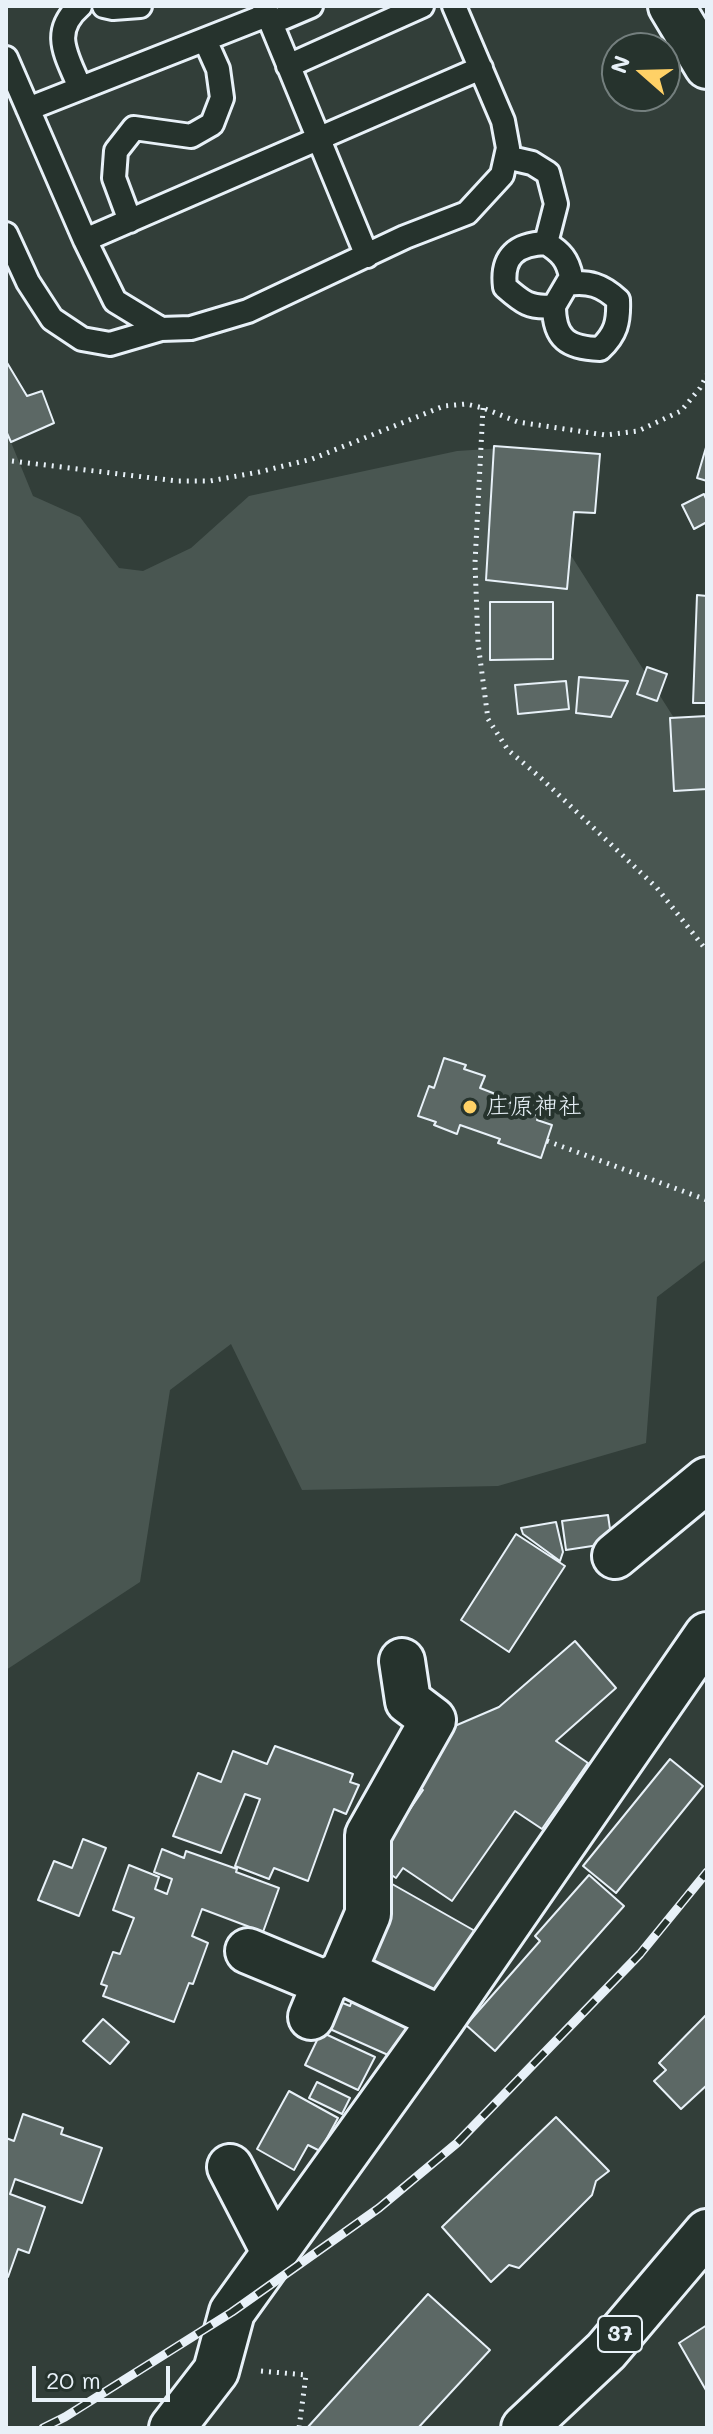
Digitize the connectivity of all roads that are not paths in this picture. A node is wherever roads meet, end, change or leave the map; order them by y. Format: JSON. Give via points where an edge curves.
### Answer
{"nodes":[{"id":1,"x":80,"y":6,"type":"edge"},
{"id":2,"x":104,"y":6,"type":"edge"},
{"id":3,"x":140,"y":6,"type":"edge"},
{"id":4,"x":311,"y":6,"type":"edge"},
{"id":5,"x":422,"y":6,"type":"edge"},
{"id":6,"x":454,"y":6,"type":"edge"},
{"id":7,"x":671,"y":6,"type":"edge"},
{"id":8,"x":267,"y":15,"type":"edge"},
{"id":9,"x":205,"y":40,"type":"junction"},
{"id":10,"x":6,"y":58,"type":"edge"},
{"id":11,"x":288,"y":66,"type":"junction"},
{"id":12,"x":707,"y":66,"type":"edge"},
{"id":13,"x":481,"y":68,"type":"junction"},
{"id":14,"x":80,"y":88,"type":"junction"},
{"id":15,"x":28,"y":109,"type":"junction"},
{"id":16,"x":319,"y":140,"type":"junction"},
{"id":17,"x":506,"y":157,"type":"junction"},
{"id":18,"x":130,"y":221,"type":"junction"},
{"id":19,"x":6,"y":234,"type":"edge"},
{"id":20,"x":85,"y":240,"type":"junction"},
{"id":21,"x":546,"y":243,"type":"junction"},
{"id":22,"x":367,"y":256,"type":"junction"},
{"id":23,"x":567,"y":284,"type":"junction"},
{"id":24,"x":554,"y":306,"type":"junction"},
{"id":25,"x":161,"y":329,"type":"junction"},
{"id":26,"x":707,"y":1480,"type":"edge"},
{"id":27,"x":615,"y":1556,"type":"dead end"},
{"id":28,"x":707,"y":1635,"type":"edge"},
{"id":29,"x":402,"y":1661,"type":"dead end"},
{"id":30,"x":248,"y":1951,"type":"dead end"},
{"id":31,"x":326,"y":1991,"type":"junction"},
{"id":32,"x":442,"y":2019,"type":"junction"},
{"id":33,"x":230,"y":2167,"type":"dead end"},
{"id":34,"x":707,"y":2232,"type":"edge"},
{"id":35,"x":274,"y":2252,"type":"junction"},
{"id":36,"x":172,"y":2428,"type":"edge"},
{"id":37,"x":524,"y":2428,"type":"edge"}],
"edges":[{"from":1,"to":14,"type":"lane","via":[[68,16],[61,40]]},
{"from":2,"to":3,"type":"lane"},
{"from":4,"to":8,"type":"lane"},
{"from":5,"to":11,"type":"lane"},
{"from":6,"to":13,"type":"lane"},
{"from":7,"to":12,"type":"street"},
{"from":8,"to":9,"type":"lane"},
{"from":8,"to":11,"type":"lane"},
{"from":9,"to":14,"type":"lane"},
{"from":9,"to":18,"type":"lane","via":[[218,69],[222,98],[212,124],[191,136],[134,128],[116,151],[114,178]]},
{"from":10,"to":15,"type":"lane"},
{"from":11,"to":16,"type":"lane"},
{"from":13,"to":16,"type":"lane"},
{"from":13,"to":17,"type":"lane","via":[[503,121]]},
{"from":14,"to":15,"type":"lane"},
{"from":15,"to":20,"type":"lane"},
{"from":16,"to":18,"type":"lane"},
{"from":16,"to":22,"type":"lane"},
{"from":17,"to":21,"type":"lane","via":[[548,173],[556,204]]},
{"from":17,"to":22,"type":"lane","via":[[502,175],[467,213]]},
{"from":18,"to":20,"type":"lane"},
{"from":19,"to":25,"type":"lane","via":[[52,319],[82,339],[110,344]]},
{"from":20,"to":25,"type":"lane","via":[[115,301]]},
{"from":21,"to":23,"type":"lane","via":[[561,251],[569,265]]},
{"from":21,"to":24,"type":"lane","via":[[528,244],[512,254],[503,271],[505,287],[521,302]]},
{"from":22,"to":25,"type":"lane","via":[[248,311],[191,328]]},
{"from":23,"to":24,"type":"lane"},
{"from":23,"to":24,"type":"lane","via":[[586,281],[618,300],[613,337],[600,349],[565,342],[556,328]]},
{"from":26,"to":27,"type":"street"},
{"from":28,"to":32,"type":"street"},
{"from":29,"to":31,"type":"street","via":[[408,1701],[433,1720],[368,1835],[368,1914]]},
{"from":30,"to":31,"type":"street"},
{"from":31,"to":32,"type":"street"},
{"from":32,"to":35,"type":"street"},
{"from":33,"to":35,"type":"street"},
{"from":34,"to":37,"type":"street","number":"37","via":[[606,2351]]},
{"from":35,"to":36,"type":"street","via":[[232,2312],[216,2371]]}]}
